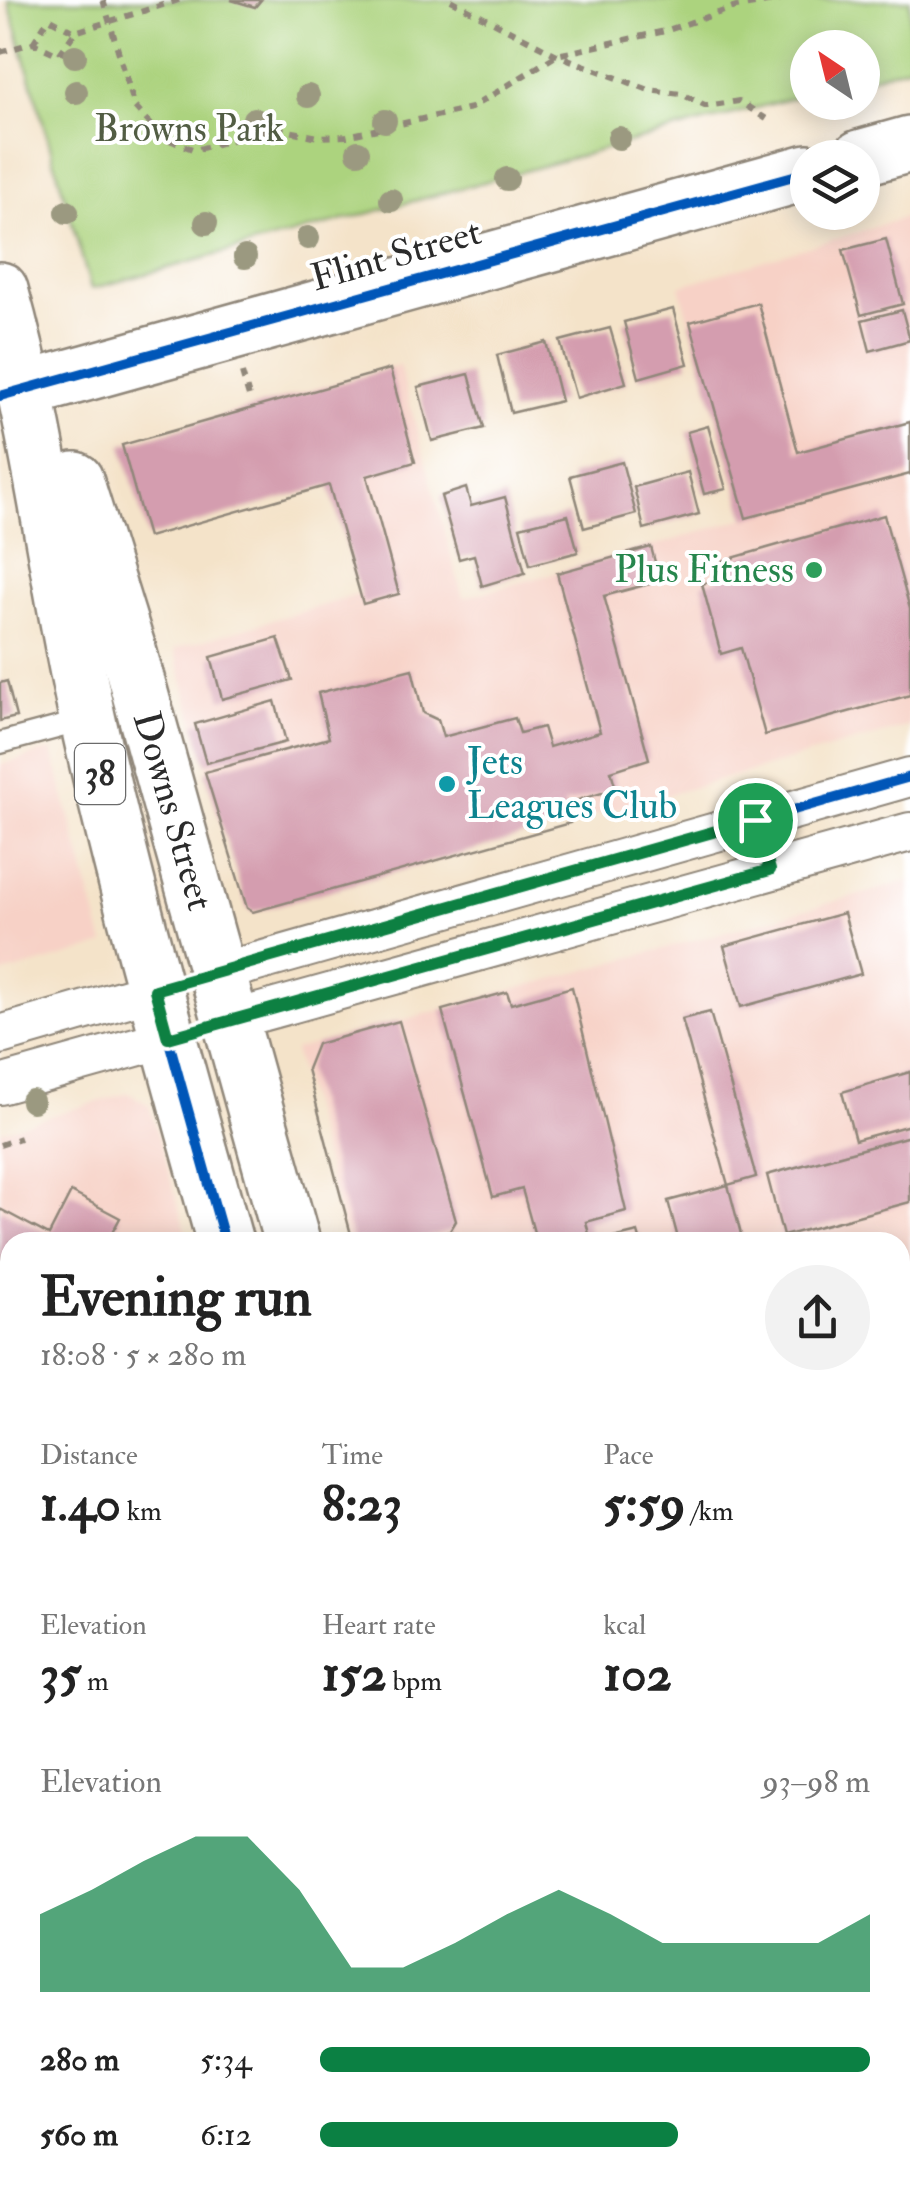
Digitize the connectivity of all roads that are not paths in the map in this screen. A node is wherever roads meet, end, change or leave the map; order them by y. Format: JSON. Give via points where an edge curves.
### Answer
{"nodes":[{"id":1,"x":910,"y":144,"type":"edge"},
{"id":2,"x":880,"y":152,"type":"edge"},
{"id":3,"x":790,"y":177,"type":"edge"},
{"id":4,"x":0,"y":290,"type":"edge"},
{"id":5,"x":14,"y":392,"type":"edge"},
{"id":6,"x":88,"y":720,"type":"junction"},
{"id":7,"x":0,"y":744,"type":"edge"},
{"id":8,"x":910,"y":777,"type":"edge"},
{"id":9,"x":755,"y":820,"type":"junction"},
{"id":10,"x":910,"y":832,"type":"edge"},
{"id":11,"x":611,"y":859,"type":"junction"},
{"id":12,"x":770,"y":870,"type":"junction"},
{"id":13,"x":626,"y":910,"type":"junction"},
{"id":14,"x":225,"y":996,"type":"junction"},
{"id":15,"x":162,"y":1014,"type":"junction"},
{"id":16,"x":0,"y":1035,"type":"edge"},
{"id":17,"x":0,"y":1085,"type":"edge"},
{"id":18,"x":222,"y":1232,"type":"edge"},
{"id":19,"x":289,"y":1232,"type":"edge"}],
"edges":[{"from":1,"to":2,"type":"main road"},
{"from":3,"to":5,"type":"main road","name":"Flint Street"},
{"from":4,"to":5,"type":"main road","name":"Downs Street","number":"38"},
{"from":5,"to":6,"type":"main road","name":"Downs Street","number":"38"},
{"from":5,"to":14,"type":"main road","name":"Downs Street","number":"38","via":[[73,474]]},
{"from":6,"to":7,"type":"lane"},
{"from":6,"to":15,"type":"main road","name":"Downs Street","number":"38"},
{"from":8,"to":9,"type":"street"},
{"from":9,"to":11,"type":"street"},
{"from":9,"to":12,"type":"street"},
{"from":10,"to":12,"type":"street"},
{"from":11,"to":13,"type":"street"},
{"from":11,"to":14,"type":"street"},
{"from":12,"to":13,"type":"street"},
{"from":13,"to":14,"type":"street"},
{"from":14,"to":15,"type":"main road"},
{"from":14,"to":19,"type":"main road","name":"Downs Street","number":"38"},
{"from":15,"to":16,"type":"street"},
{"from":15,"to":17,"type":"street"},
{"from":15,"to":18,"type":"main road","name":"Downs Street","number":"38"}]}
